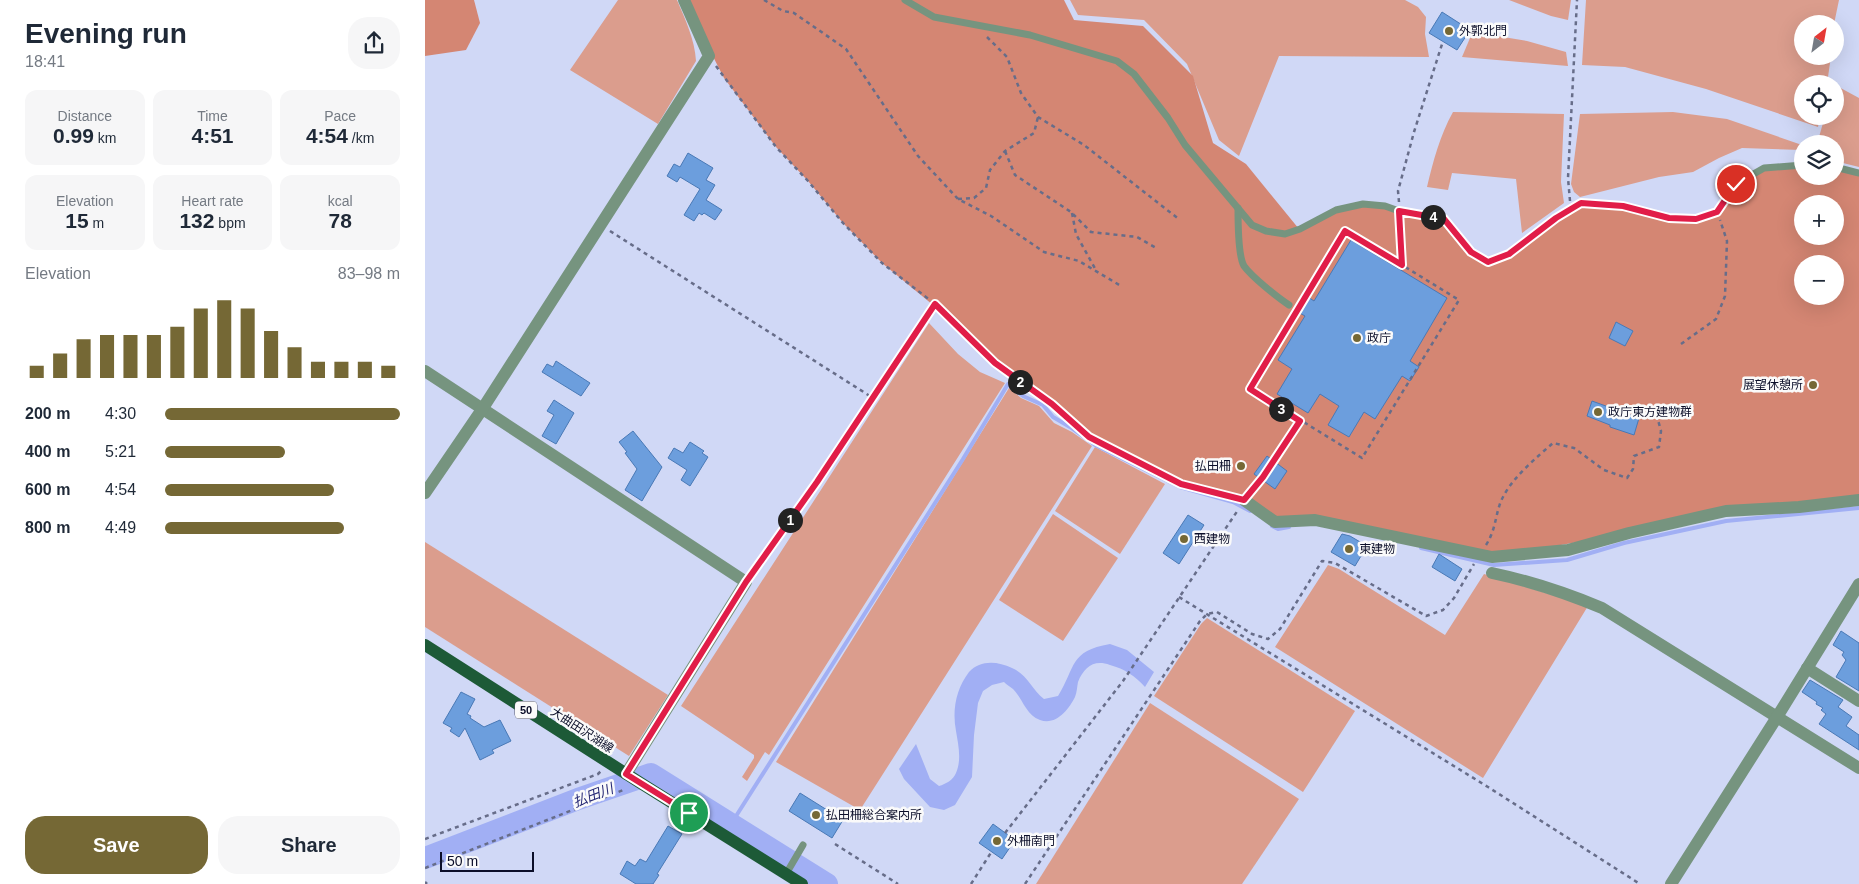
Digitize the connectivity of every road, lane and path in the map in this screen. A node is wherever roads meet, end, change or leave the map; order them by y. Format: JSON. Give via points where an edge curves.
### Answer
{"nodes":[{"id":1,"x":684,"y":0,"type":"edge"},
{"id":2,"x":764,"y":0,"type":"edge"},
{"id":3,"x":905,"y":0,"type":"edge"},
{"id":4,"x":1577,"y":0,"type":"edge"},
{"id":5,"x":987,"y":37,"type":"dead end"},
{"id":6,"x":1443,"y":41,"type":"dead end"},
{"id":7,"x":709,"y":56,"type":"junction"},
{"id":8,"x":1038,"y":117,"type":"junction"},
{"id":9,"x":1005,"y":151,"type":"junction"},
{"id":10,"x":1794,"y":166,"type":"edge"},
{"id":11,"x":1844,"y":169,"type":"edge"},
{"id":12,"x":1859,"y":173,"type":"edge"},
{"id":13,"x":958,"y":199,"type":"junction"},
{"id":14,"x":1237,"y":207,"type":"junction"},
{"id":15,"x":1573,"y":207,"type":"junction"},
{"id":16,"x":1399,"y":211,"type":"junction"},
{"id":17,"x":1071,"y":212,"type":"junction"},
{"id":18,"x":1717,"y":212,"type":"junction"},
{"id":19,"x":1180,"y":220,"type":"dead end"},
{"id":20,"x":601,"y":224,"type":"junction"},
{"id":21,"x":1158,"y":249,"type":"dead end"},
{"id":22,"x":1402,"y":265,"type":"junction"},
{"id":23,"x":1097,"y":272,"type":"junction"},
{"id":24,"x":1121,"y":286,"type":"dead end"},
{"id":25,"x":935,"y":304,"type":"junction"},
{"id":26,"x":1289,"y":305,"type":"dead end"},
{"id":27,"x":1681,"y":344,"type":"dead end"},
{"id":28,"x":425,"y":371,"type":"edge"},
{"id":29,"x":873,"y":398,"type":"junction"},
{"id":30,"x":483,"y":408,"type":"junction"},
{"id":31,"x":1658,"y":420,"type":"dead end"},
{"id":32,"x":1300,"y":421,"type":"junction"},
{"id":33,"x":425,"y":493,"type":"edge"},
{"id":34,"x":1244,"y":500,"type":"junction"},
{"id":35,"x":1859,"y":500,"type":"edge"},
{"id":36,"x":1480,"y":554,"type":"junction"},
{"id":37,"x":1471,"y":569,"type":"dead end"},
{"id":38,"x":1492,"y":572,"type":"dead end"},
{"id":39,"x":746,"y":582,"type":"junction"},
{"id":40,"x":1859,"y":584,"type":"edge"},
{"id":41,"x":1179,"y":597,"type":"junction"},
{"id":42,"x":1207,"y":614,"type":"junction"},
{"id":43,"x":425,"y":645,"type":"edge"},
{"id":44,"x":1807,"y":668,"type":"junction"},
{"id":45,"x":1859,"y":701,"type":"edge"},
{"id":46,"x":1777,"y":717,"type":"junction"},
{"id":47,"x":608,"y":762,"type":"junction"},
{"id":48,"x":1859,"y":768,"type":"edge"},
{"id":49,"x":626,"y":774,"type":"junction"},
{"id":50,"x":639,"y":783,"type":"junction"},
{"id":51,"x":1005,"y":833,"type":"dead end"},
{"id":52,"x":425,"y":839,"type":"edge"},
{"id":53,"x":835,"y":844,"type":"dead end"},
{"id":54,"x":803,"y":846,"type":"dead end"},
{"id":55,"x":991,"y":851,"type":"dead end"},
{"id":56,"x":425,"y":868,"type":"edge"},
{"id":57,"x":786,"y":874,"type":"junction"},
{"id":58,"x":802,"y":884,"type":"edge"},
{"id":59,"x":898,"y":884,"type":"edge"},
{"id":60,"x":971,"y":884,"type":"edge"},
{"id":61,"x":1025,"y":884,"type":"edge"},
{"id":62,"x":1640,"y":884,"type":"edge"},
{"id":63,"x":1671,"y":884,"type":"edge"}],
"edges":[{"from":1,"to":7,"type":"street"},
{"from":2,"to":13,"type":"path","via":[[783,11],[794,13],[846,49],[918,156]]},
{"from":3,"to":14,"type":"lane","via":[[934,17],[1030,35],[1117,62],[1134,74],[1185,145]]},
{"from":4,"to":15,"type":"path","via":[[1568,178],[1568,193]]},
{"from":5,"to":8,"type":"path","via":[[1007,57],[1021,93]]},
{"from":6,"to":16,"type":"path","via":[[1398,190]]},
{"from":7,"to":20,"type":"street"},
{"from":7,"to":25,"type":"path","via":[[776,148],[843,223],[882,263]]},
{"from":8,"to":9,"type":"path","via":[[1033,133]]},
{"from":8,"to":19,"type":"path","via":[[1084,145]]},
{"from":9,"to":13,"type":"path","via":[[990,170],[985,188],[974,198]]},
{"from":9,"to":17,"type":"path","via":[[1015,175]]},
{"from":10,"to":18,"type":"lane","via":[[1764,168],[1736,184]]},
{"from":11,"to":12,"type":"lane"},
{"from":13,"to":23,"type":"path","via":[[991,216],[1045,252],[1079,261]]},
{"from":14,"to":16,"type":"lane","via":[[1252,225],[1285,234],[1336,210],[1363,204]]},
{"from":14,"to":26,"type":"lane","via":[[1243,265]]},
{"from":15,"to":16,"type":"lane","via":[[1509,254],[1488,262],[1471,252],[1444,219]]},
{"from":15,"to":18,"type":"lane","via":[[1581,203],[1623,206],[1669,218],[1696,219]]},
{"from":16,"to":22,"type":"path"},
{"from":17,"to":21,"type":"path","via":[[1091,232],[1137,237]]},
{"from":17,"to":23,"type":"path","via":[[1076,234]]},
{"from":18,"to":27,"type":"path","via":[[1727,241],[1725,296],[1716,319]]},
{"from":20,"to":29,"type":"path"},
{"from":20,"to":30,"type":"street"},
{"from":22,"to":32,"type":"path","via":[[1345,231],[1250,389]]},
{"from":22,"to":32,"type":"path","via":[[1459,300],[1362,458]]},
{"from":23,"to":24,"type":"path"},
{"from":25,"to":29,"type":"path"},
{"from":25,"to":34,"type":"path","via":[[995,363],[1052,404],[1089,437],[1181,484]]},
{"from":28,"to":30,"type":"street"},
{"from":29,"to":39,"type":"path"},
{"from":30,"to":33,"type":"street"},
{"from":30,"to":39,"type":"street"},
{"from":31,"to":36,"type":"path","via":[[1661,431],[1659,448],[1634,456],[1633,469],[1627,478],[1604,470],[1575,448],[1553,443],[1529,464],[1502,498],[1493,534]]},
{"from":32,"to":34,"type":"path"},
{"from":34,"to":36,"type":"street","via":[[1275,522],[1315,520]]},
{"from":34,"to":41,"type":"path"},
{"from":35,"to":36,"type":"street","via":[[1726,511],[1568,550],[1492,557]]},
{"from":37,"to":42,"type":"path","via":[[1443,610],[1426,616],[1335,563],[1321,561],[1280,629],[1268,639],[1252,634],[1217,612]]},
{"from":38,"to":46,"type":"street","via":[[1566,593],[1602,608]]},
{"from":39,"to":49,"type":"street"},
{"from":40,"to":44,"type":"street"},
{"from":41,"to":42,"type":"path"},
{"from":41,"to":51,"type":"path","via":[[1123,681]]},
{"from":42,"to":61,"type":"path"},
{"from":42,"to":62,"type":"path"},
{"from":43,"to":47,"type":"main road","name":"大曲田沢湖線","number":"50"},
{"from":44,"to":45,"type":"street"},
{"from":44,"to":46,"type":"street"},
{"from":46,"to":48,"type":"street"},
{"from":46,"to":63,"type":"street"},
{"from":47,"to":49,"type":"main road","name":"大曲田沢湖線","number":"50"},
{"from":47,"to":52,"type":"path","via":[[598,774]]},
{"from":49,"to":50,"type":"main road","name":"大曲田沢湖線","number":"50"},
{"from":50,"to":56,"type":"path"},
{"from":50,"to":57,"type":"main road","name":"大曲田沢湖線","number":"50"},
{"from":53,"to":59,"type":"path"},
{"from":54,"to":57,"type":"lane"},
{"from":55,"to":60,"type":"path"},
{"from":57,"to":58,"type":"main road","name":"大曲田沢湖線","number":"50"}]}
